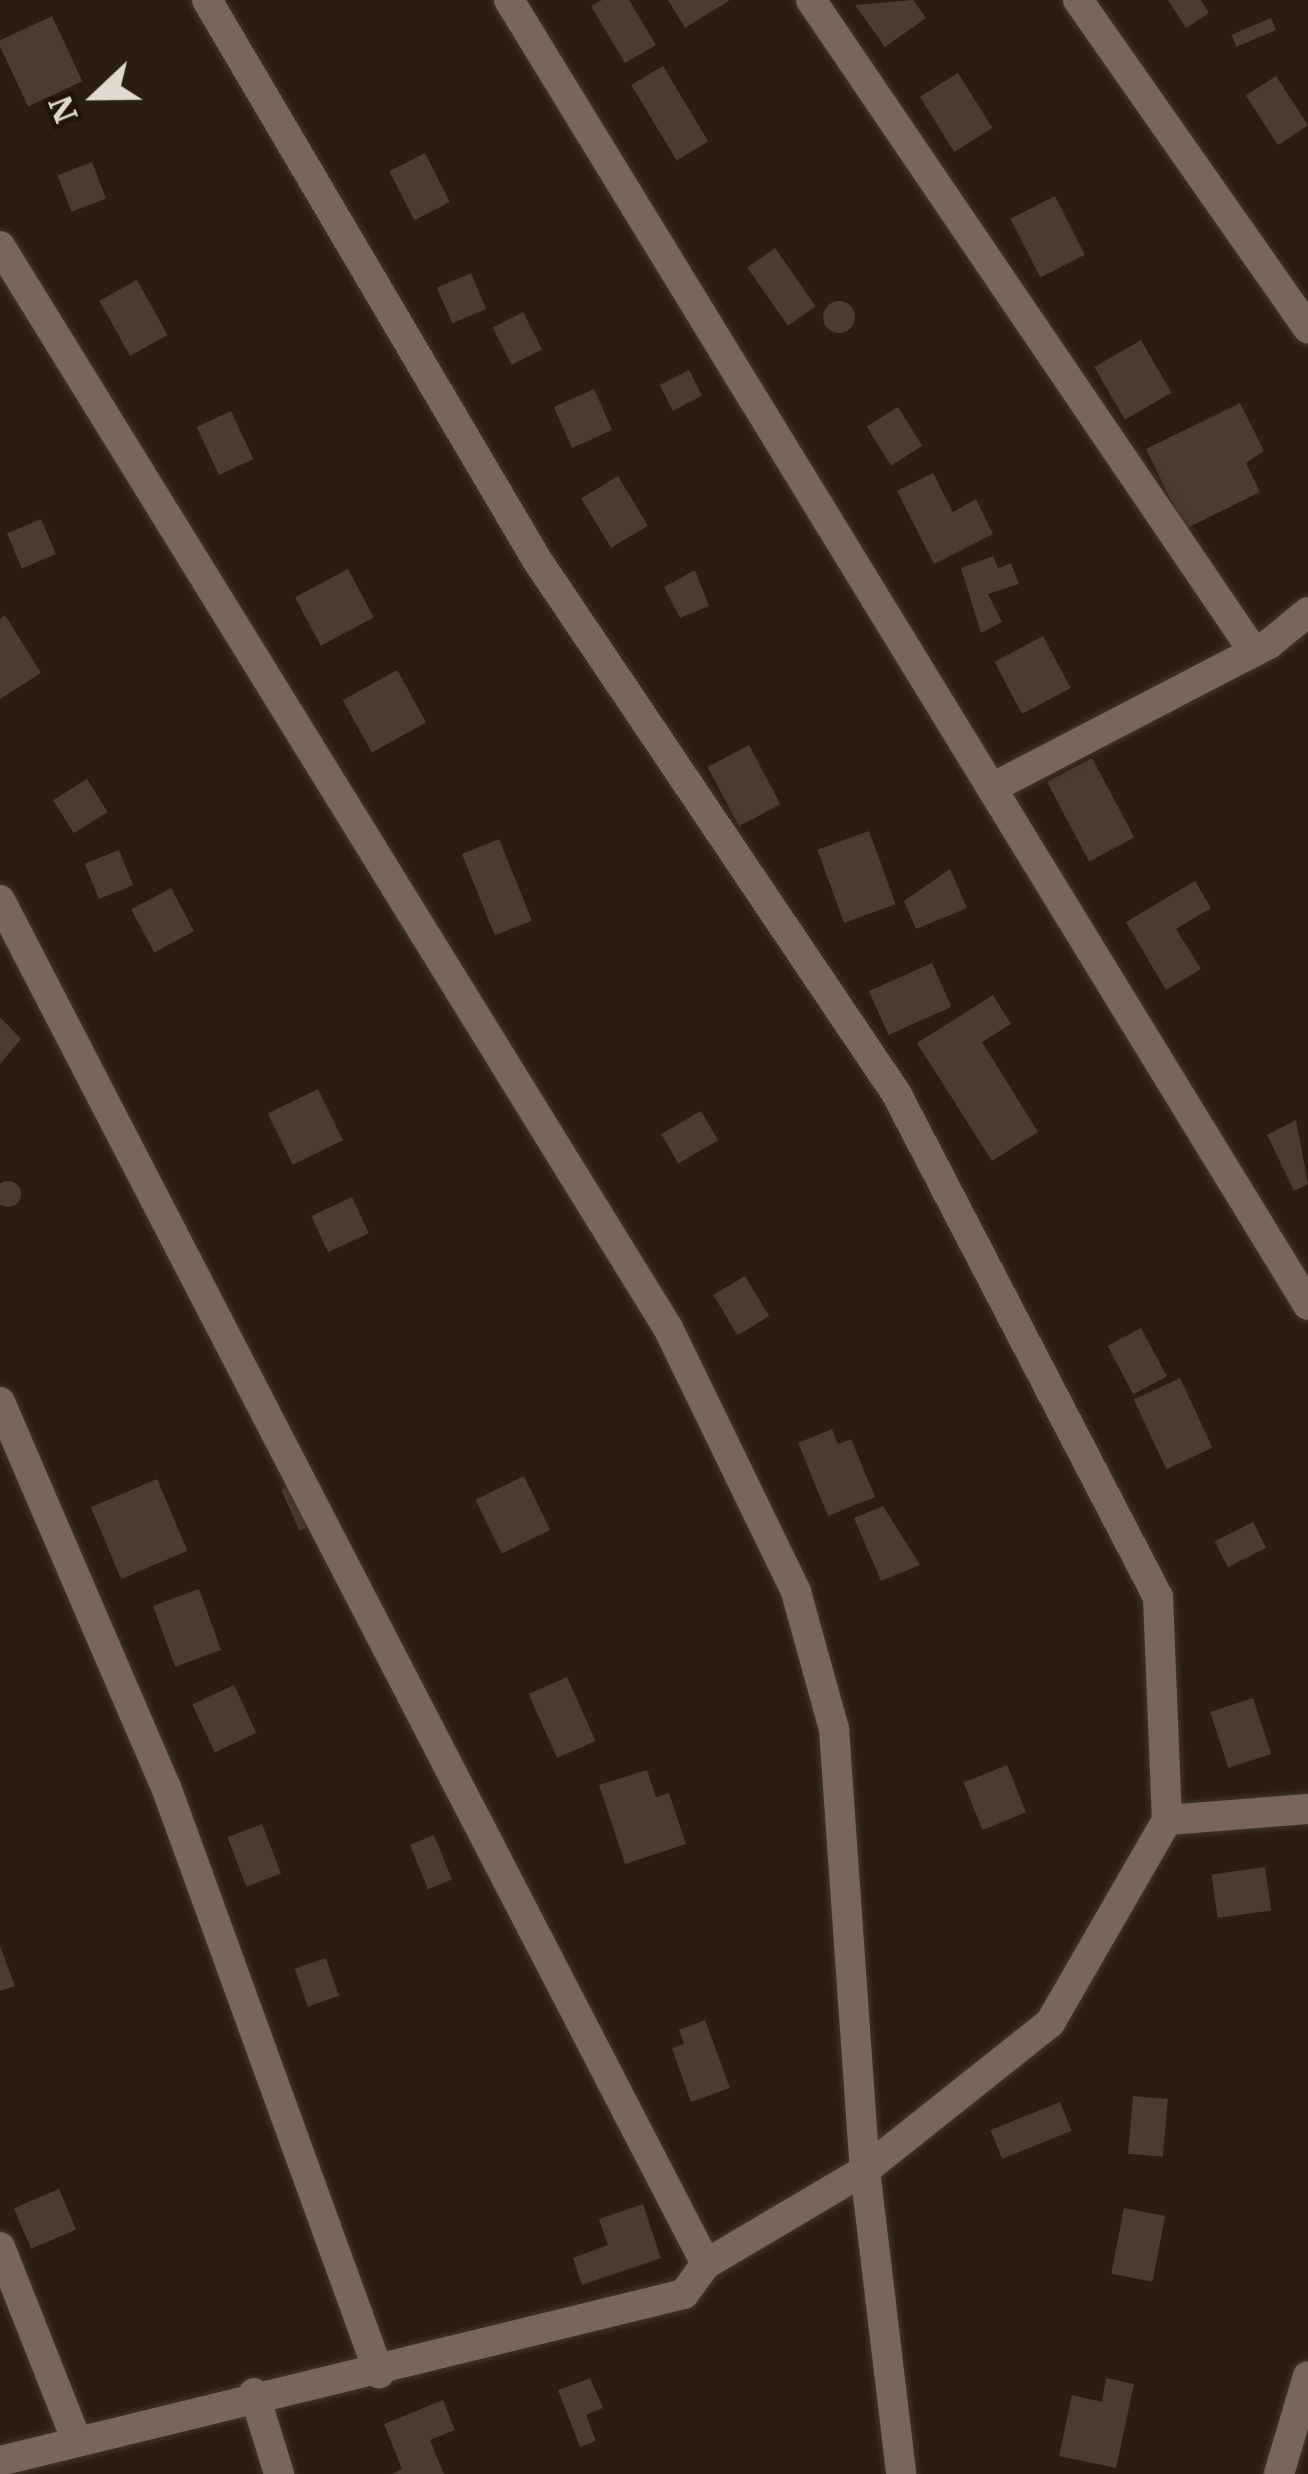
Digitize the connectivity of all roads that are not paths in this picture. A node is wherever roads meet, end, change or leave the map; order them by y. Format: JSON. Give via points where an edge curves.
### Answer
{"nodes":[{"id":1,"x":207,"y":0,"type":"edge"},
{"id":2,"x":509,"y":0,"type":"edge"},
{"id":3,"x":811,"y":0,"type":"edge"},
{"id":4,"x":1078,"y":0,"type":"edge"},
{"id":5,"x":0,"y":246,"type":"edge"},
{"id":6,"x":1308,"y":329,"type":"edge"},
{"id":7,"x":1308,"y":611,"type":"edge"},
{"id":8,"x":1254,"y":652,"type":"junction"},
{"id":9,"x":992,"y":788,"type":"junction"},
{"id":10,"x":0,"y":900,"type":"edge"},
{"id":11,"x":1308,"y":1305,"type":"edge"},
{"id":12,"x":0,"y":1402,"type":"edge"},
{"id":13,"x":1308,"y":1809,"type":"edge"},
{"id":14,"x":1167,"y":1820,"type":"junction"},
{"id":15,"x":866,"y":2170,"type":"junction"},
{"id":16,"x":0,"y":2247,"type":"edge"},
{"id":17,"x":706,"y":2264,"type":"junction"},
{"id":18,"x":379,"y":2373,"type":"junction"},
{"id":19,"x":1308,"y":2376,"type":"edge"},
{"id":20,"x":254,"y":2393,"type":"junction"},
{"id":21,"x":77,"y":2440,"type":"junction"},
{"id":22,"x":0,"y":2461,"type":"edge"},
{"id":23,"x":279,"y":2474,"type":"edge"},
{"id":24,"x":902,"y":2474,"type":"edge"},
{"id":25,"x":1279,"y":2474,"type":"edge"}],
"edges":[{"from":1,"to":14,"type":"street","via":[[537,560],[907,1114],[1158,1597]]},
{"from":2,"to":9,"type":"street"},
{"from":3,"to":8,"type":"street"},
{"from":4,"to":6,"type":"street"},
{"from":5,"to":15,"type":"street","via":[[668,1328],[796,1592],[834,1729]]},
{"from":7,"to":8,"type":"street"},
{"from":8,"to":9,"type":"street"},
{"from":9,"to":11,"type":"street"},
{"from":10,"to":17,"type":"street"},
{"from":12,"to":18,"type":"street","via":[[166,1787]]},
{"from":13,"to":14,"type":"street"},
{"from":14,"to":15,"type":"street","via":[[1050,2023]]},
{"from":15,"to":17,"type":"street"},
{"from":15,"to":24,"type":"street"},
{"from":16,"to":21,"type":"street"},
{"from":17,"to":18,"type":"street","via":[[684,2294]]},
{"from":18,"to":20,"type":"street"},
{"from":19,"to":25,"type":"street"},
{"from":20,"to":21,"type":"street"},
{"from":20,"to":23,"type":"street"},
{"from":21,"to":22,"type":"street"}]}
